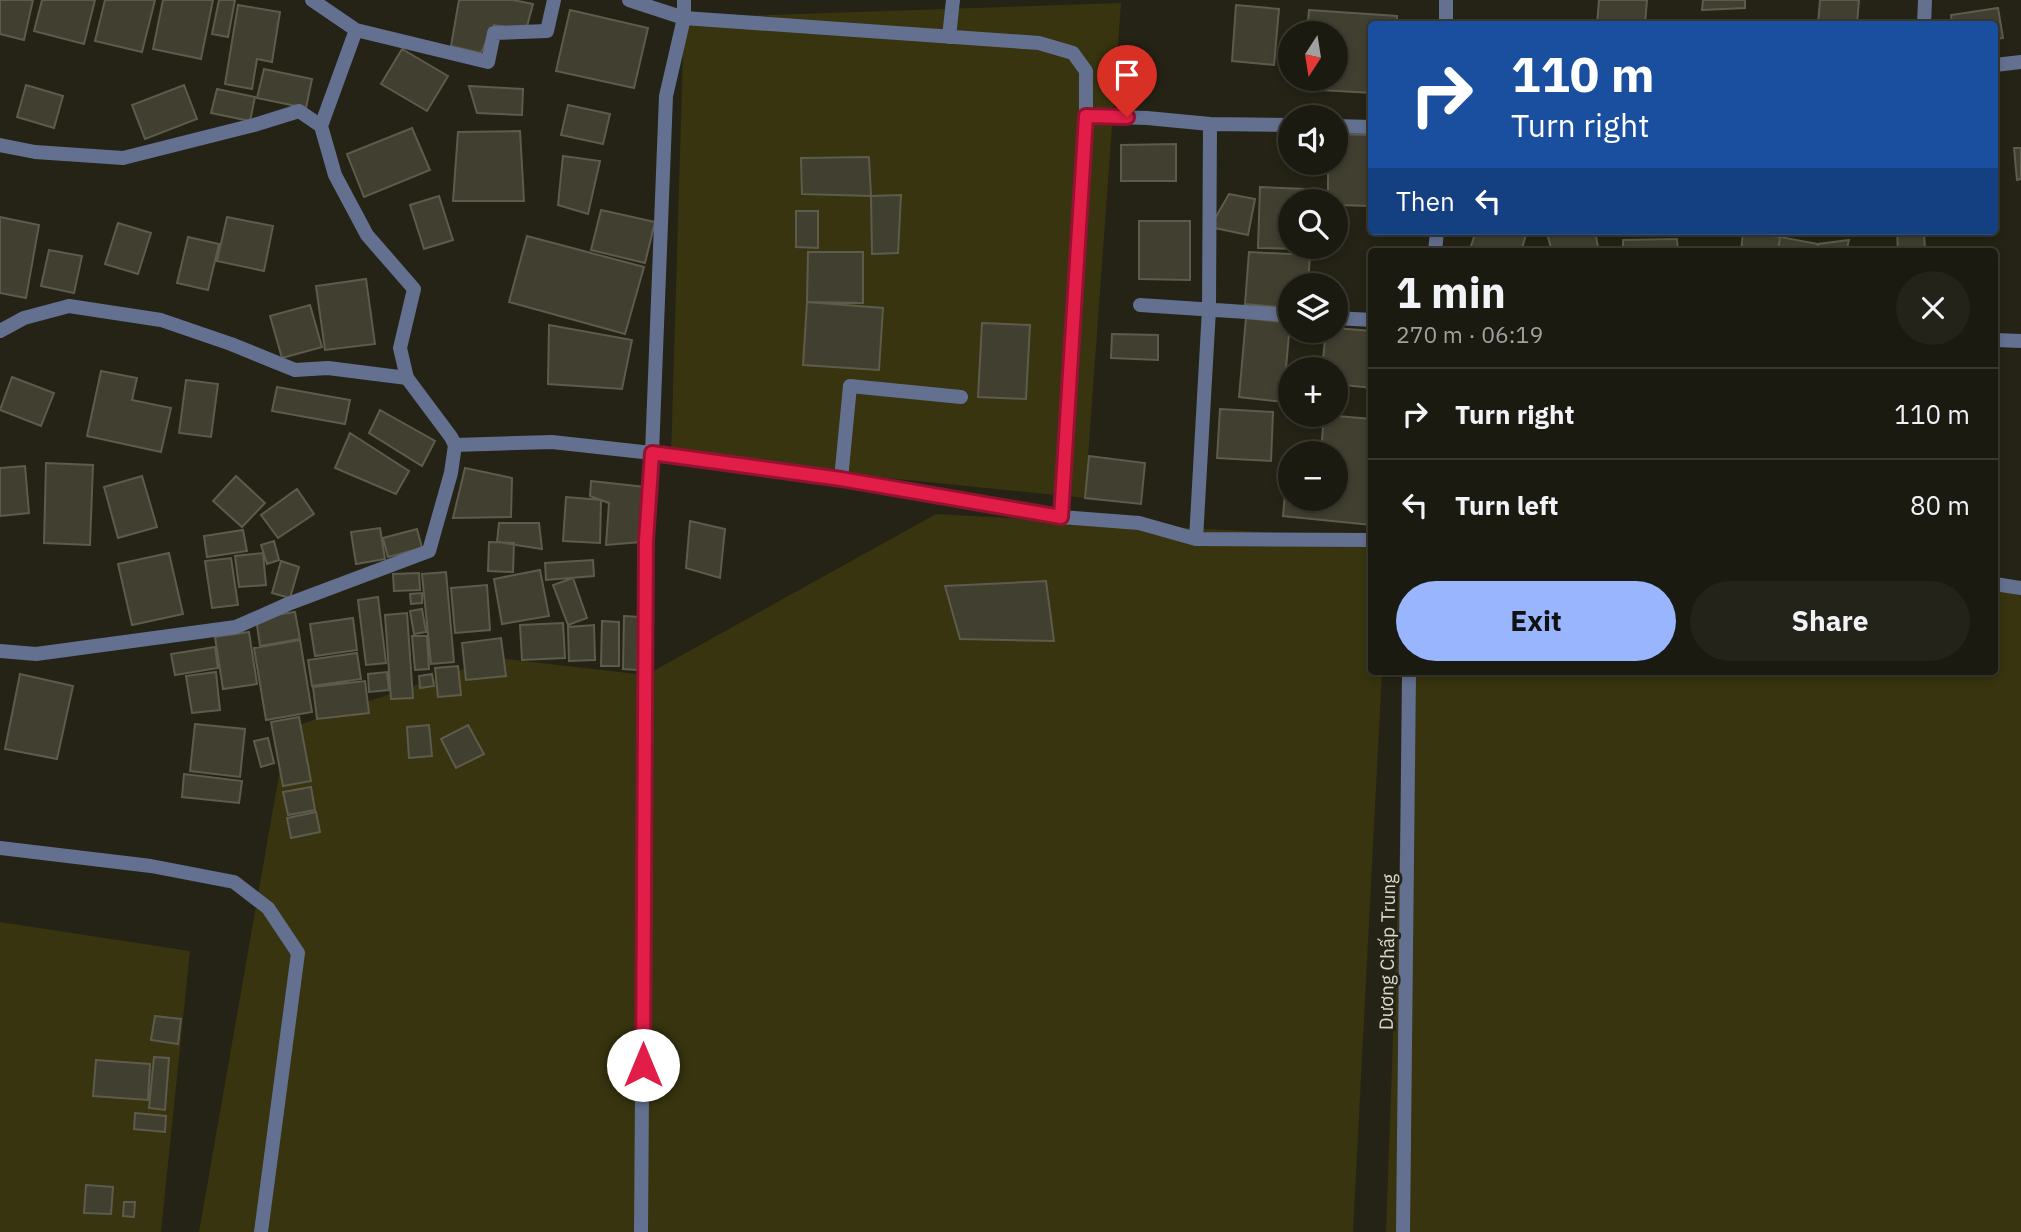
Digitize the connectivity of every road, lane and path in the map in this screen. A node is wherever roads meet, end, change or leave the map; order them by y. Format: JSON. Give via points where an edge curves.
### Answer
{"nodes":[{"id":1,"x":312,"y":0,"type":"edge"},
{"id":2,"x":554,"y":0,"type":"edge"},
{"id":3,"x":629,"y":0,"type":"edge"},
{"id":4,"x":684,"y":0,"type":"edge"},
{"id":5,"x":953,"y":0,"type":"edge"},
{"id":6,"x":1446,"y":0,"type":"edge"},
{"id":7,"x":1925,"y":0,"type":"edge"},
{"id":8,"x":684,"y":19,"type":"junction"},
{"id":9,"x":1446,"y":21,"type":"edge"},
{"id":10,"x":1924,"y":21,"type":"edge"},
{"id":11,"x":356,"y":30,"type":"junction"},
{"id":12,"x":949,"y":37,"type":"junction"},
{"id":13,"x":2021,"y":62,"type":"edge"},
{"id":14,"x":1998,"y":65,"type":"edge"},
{"id":15,"x":1086,"y":116,"type":"junction"},
{"id":16,"x":1210,"y":124,"type":"junction"},
{"id":17,"x":321,"y":125,"type":"junction"},
{"id":18,"x":1278,"y":125,"type":"edge"},
{"id":19,"x":1348,"y":126,"type":"edge"},
{"id":20,"x":1368,"y":127,"type":"edge"},
{"id":21,"x":0,"y":145,"type":"edge"},
{"id":22,"x":1140,"y":304,"type":"dead end"},
{"id":23,"x":1209,"y":309,"type":"junction"},
{"id":24,"x":1278,"y":314,"type":"edge"},
{"id":25,"x":1348,"y":319,"type":"edge"},
{"id":26,"x":1368,"y":320,"type":"edge"},
{"id":27,"x":0,"y":331,"type":"edge"},
{"id":28,"x":1998,"y":340,"type":"edge"},
{"id":29,"x":2021,"y":341,"type":"edge"},
{"id":30,"x":407,"y":377,"type":"junction"},
{"id":31,"x":961,"y":397,"type":"dead end"},
{"id":32,"x":455,"y":445,"type":"junction"},
{"id":33,"x":652,"y":453,"type":"junction"},
{"id":34,"x":841,"y":479,"type":"junction"},
{"id":35,"x":1061,"y":517,"type":"junction"},
{"id":36,"x":1196,"y":539,"type":"junction"},
{"id":37,"x":1368,"y":540,"type":"edge"},
{"id":38,"x":1998,"y":584,"type":"edge"},
{"id":39,"x":2021,"y":588,"type":"edge"},
{"id":40,"x":0,"y":651,"type":"edge"},
{"id":41,"x":1409,"y":675,"type":"edge"},
{"id":42,"x":0,"y":849,"type":"edge"},
{"id":43,"x":261,"y":1232,"type":"edge"},
{"id":44,"x":641,"y":1232,"type":"edge"},
{"id":45,"x":1403,"y":1232,"type":"edge"}],
"edges":[{"from":1,"to":11,"type":"street"},
{"from":2,"to":11,"type":"street","via":[[547,31],[494,33],[488,62]]},
{"from":3,"to":8,"type":"street"},
{"from":4,"to":8,"type":"street"},
{"from":5,"to":12,"type":"street"},
{"from":6,"to":9,"type":"street"},
{"from":7,"to":10,"type":"street"},
{"from":8,"to":12,"type":"street"},
{"from":8,"to":33,"type":"street","via":[[666,96]]},
{"from":11,"to":17,"type":"street"},
{"from":12,"to":15,"type":"street","via":[[1040,43],[1073,53],[1086,71]]},
{"from":13,"to":14,"type":"street"},
{"from":15,"to":16,"type":"street"},
{"from":15,"to":35,"type":"street"},
{"from":16,"to":18,"type":"street"},
{"from":16,"to":23,"type":"street"},
{"from":17,"to":21,"type":"street","via":[[299,111],[123,158]]},
{"from":17,"to":30,"type":"street","via":[[335,174],[367,235],[414,289],[400,348]]},
{"from":19,"to":20,"type":"street"},
{"from":22,"to":23,"type":"street"},
{"from":23,"to":24,"type":"street"},
{"from":23,"to":36,"type":"street"},
{"from":25,"to":26,"type":"street"},
{"from":27,"to":30,"type":"street","via":[[24,318],[69,306],[162,320],[295,370],[328,368]]},
{"from":28,"to":29,"type":"street"},
{"from":30,"to":32,"type":"street"},
{"from":31,"to":34,"type":"street","via":[[850,386]]},
{"from":32,"to":33,"type":"street","via":[[552,442]]},
{"from":32,"to":40,"type":"street","via":[[429,551],[236,627],[36,654]]},
{"from":33,"to":34,"type":"street"},
{"from":33,"to":44,"type":"street","via":[[646,541]]},
{"from":34,"to":35,"type":"street"},
{"from":35,"to":36,"type":"street","via":[[1139,523]]},
{"from":36,"to":37,"type":"street"},
{"from":38,"to":39,"type":"street"},
{"from":41,"to":45,"type":"street","name":"Dương Chấp Trung"},
{"from":42,"to":43,"type":"street","via":[[151,866],[234,882],[268,908],[298,953]]}]}
